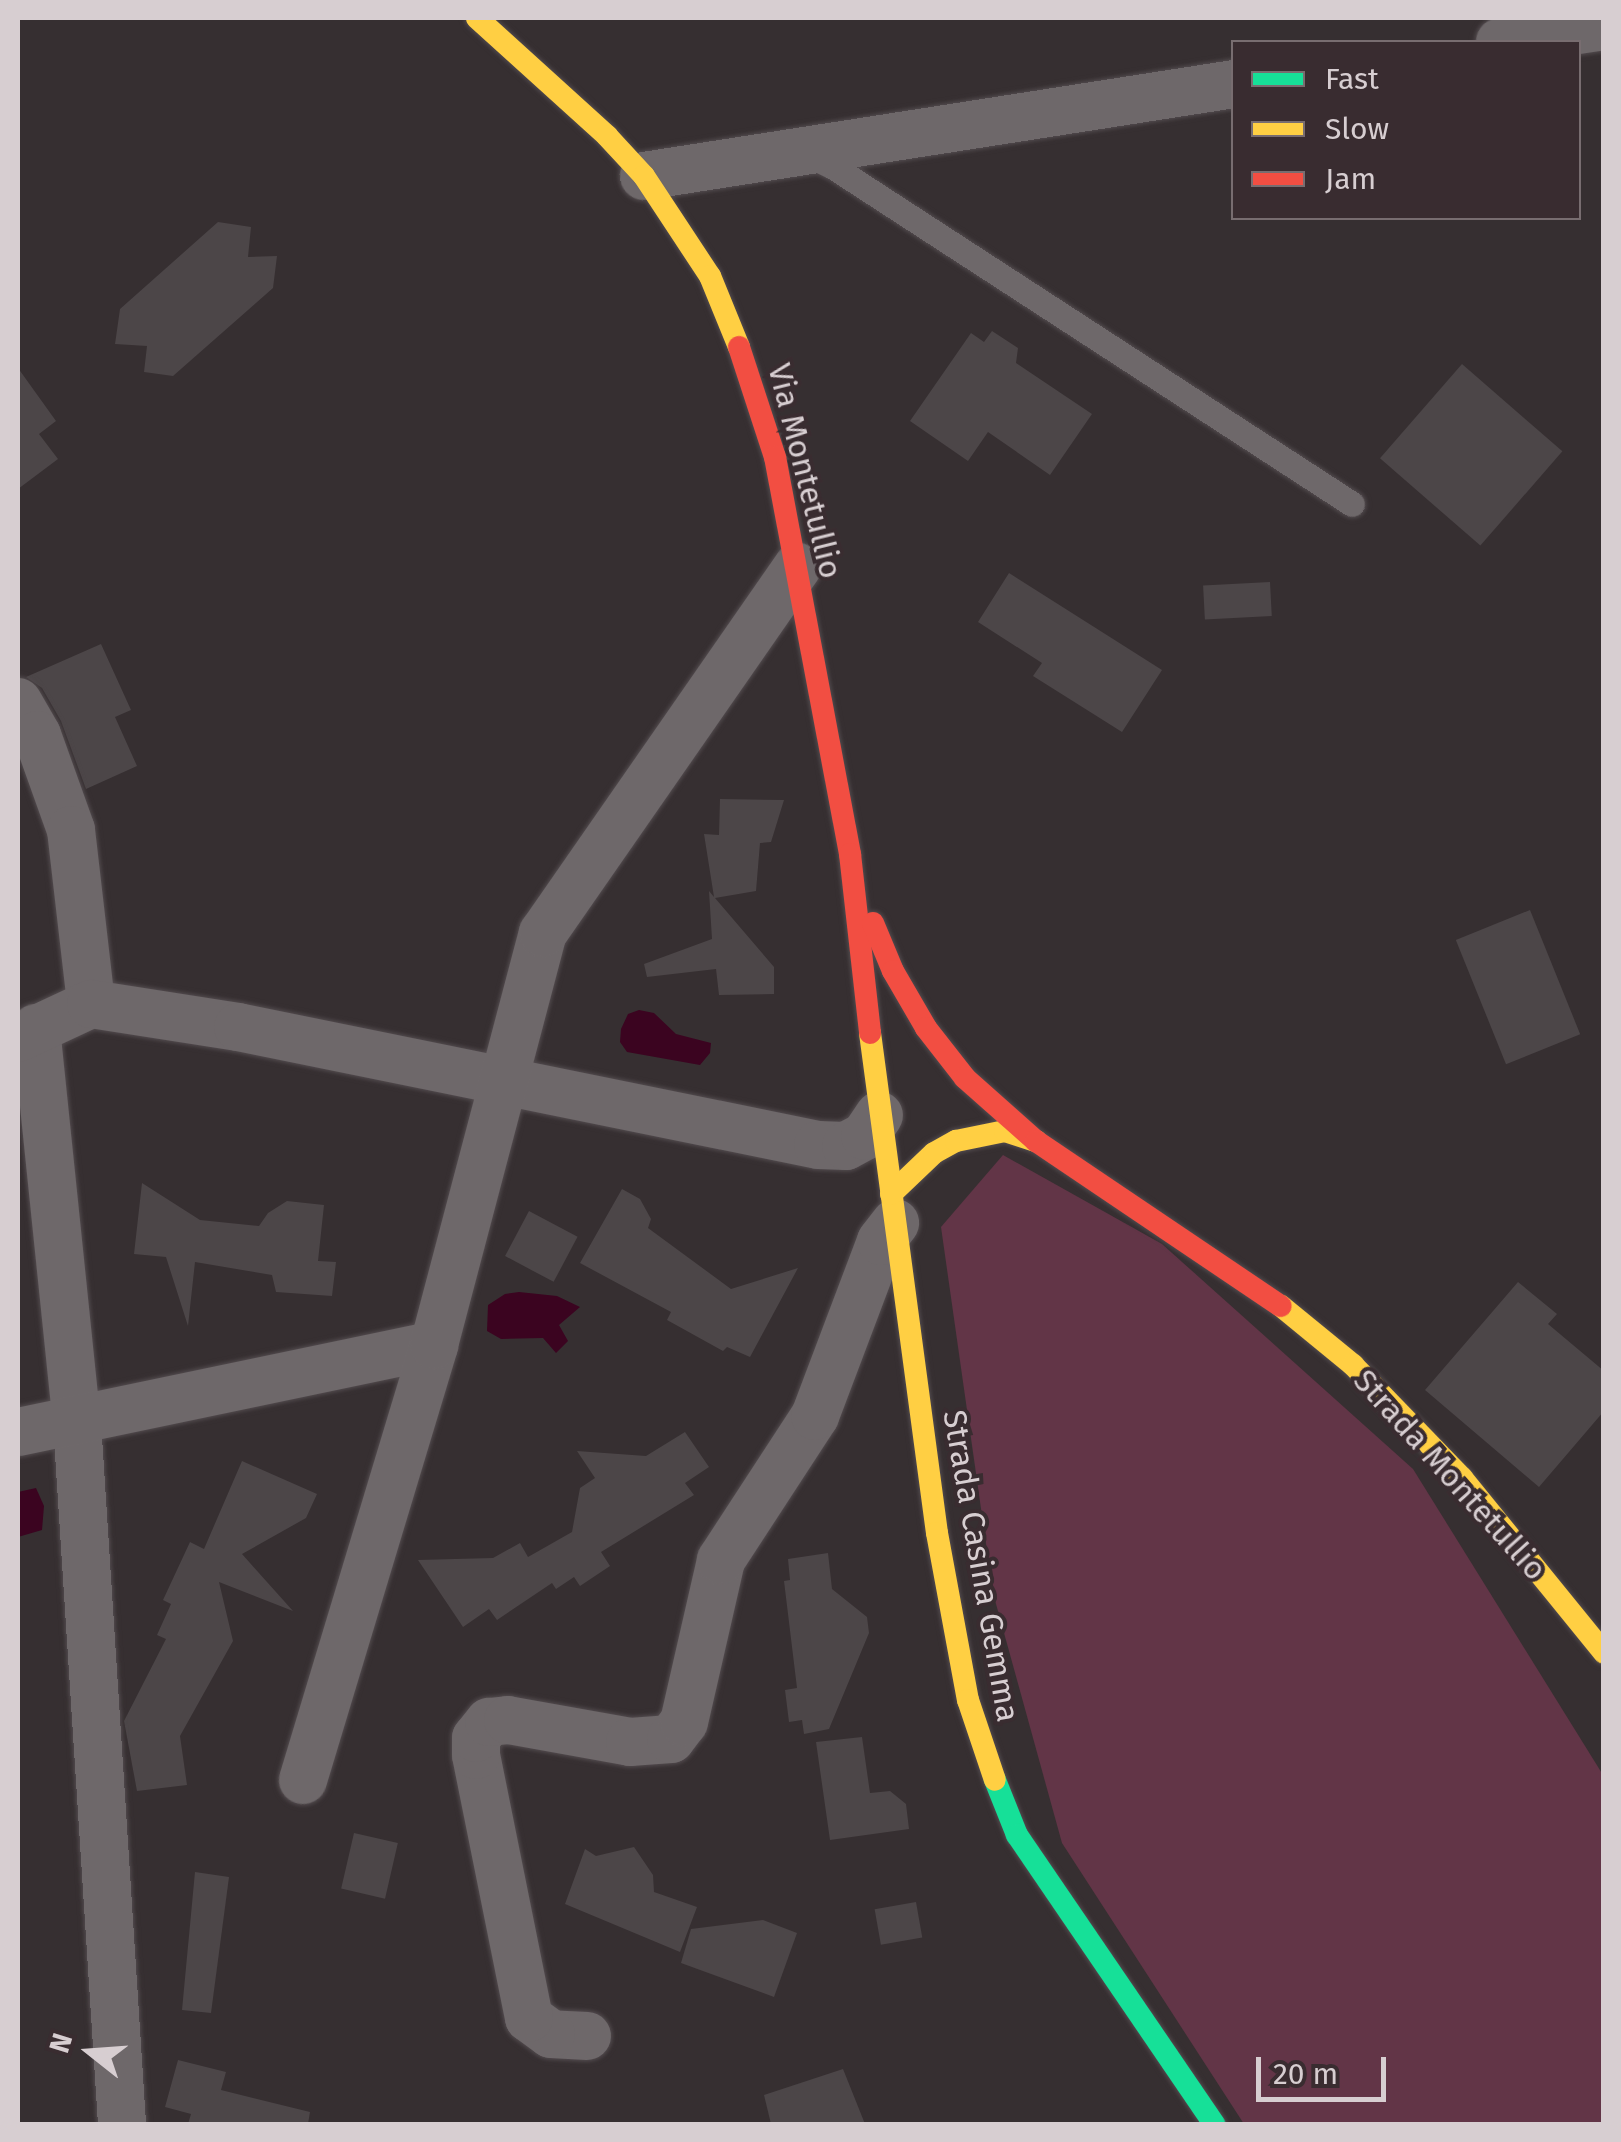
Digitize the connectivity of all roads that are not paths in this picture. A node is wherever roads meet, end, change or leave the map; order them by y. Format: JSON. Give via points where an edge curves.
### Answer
{"nodes":[{"id":1,"x":484,"y":19,"type":"edge"},
{"id":2,"x":1604,"y":26,"type":"edge"},
{"id":3,"x":1513,"y":40,"type":"edge"},
{"id":4,"x":1231,"y":84,"type":"edge"},
{"id":5,"x":800,"y":151,"type":"junction"},
{"id":6,"x":644,"y":176,"type":"junction"},
{"id":7,"x":1352,"y":504,"type":"dead end"},
{"id":8,"x":798,"y":567,"type":"junction"},
{"id":9,"x":18,"y":702,"type":"edge"},
{"id":10,"x":850,"y":854,"type":"junction"},
{"id":11,"x":91,"y":1004,"type":"junction"},
{"id":12,"x":26,"y":1033,"type":"edge"},
{"id":13,"x":964,"y":1078,"type":"junction"},
{"id":14,"x":502,"y":1079,"type":"junction"},
{"id":15,"x":902,"y":1088,"type":"junction"},
{"id":16,"x":1036,"y":1141,"type":"junction"},
{"id":17,"x":818,"y":1146,"type":"junction"},
{"id":18,"x":893,"y":1208,"type":"junction"},
{"id":19,"x":434,"y":1345,"type":"junction"},
{"id":20,"x":77,"y":1422,"type":"junction"},
{"id":21,"x":18,"y":1432,"type":"edge"},
{"id":22,"x":1604,"y":1653,"type":"edge"},
{"id":23,"x":303,"y":1780,"type":"dead end"},
{"id":24,"x":587,"y":2036,"type":"dead end"},
{"id":25,"x":122,"y":2124,"type":"edge"},
{"id":26,"x":1214,"y":2124,"type":"edge"}],
"edges":[{"from":1,"to":6,"type":"street","name":"Via Montetullio"},
{"from":2,"to":3,"type":"street"},
{"from":4,"to":5,"type":"street"},
{"from":5,"to":6,"type":"street"},
{"from":5,"to":7,"type":"lane"},
{"from":6,"to":8,"type":"street","name":"Via Montetullio","via":[[710,276],[745,361],[775,457]]},
{"from":8,"to":10,"type":"street","name":"Via Montetullio"},
{"from":8,"to":14,"type":"street","via":[[543,933]]},
{"from":9,"to":11,"type":"street","via":[[72,830]]},
{"from":10,"to":13,"type":"street","name":"Strada Montetullio","via":[[893,971]]},
{"from":10,"to":15,"type":"street","name":"Strada Casina Gemma"},
{"from":11,"to":12,"type":"street"},
{"from":11,"to":14,"type":"street"},
{"from":12,"to":20,"type":"street"},
{"from":13,"to":15,"type":"street","via":[[934,1068]]},
{"from":13,"to":16,"type":"street","name":"Strada Montetullio"},
{"from":13,"to":18,"type":"street","via":[[963,1100],[908,1154]]},
{"from":14,"to":17,"type":"street"},
{"from":14,"to":19,"type":"street"},
{"from":15,"to":17,"type":"street","via":[[865,1136],[846,1146]]},
{"from":15,"to":18,"type":"street","name":"Strada Casina Gemma"},
{"from":16,"to":18,"type":"street","via":[[1005,1131],[956,1141],[934,1152]]},
{"from":16,"to":22,"type":"street","name":"Strada Montetullio","via":[[1261,1290],[1353,1365],[1462,1478]]},
{"from":17,"to":18,"type":"street","via":[[848,1158]]},
{"from":18,"to":24,"type":"street","via":[[815,1416],[721,1560],[684,1722],[671,1738],[654,1741],[508,1720],[489,1722],[476,1738],[529,2018],[550,2034]]},
{"from":18,"to":26,"type":"street","name":"Strada Casina Gemma","via":[[937,1533],[982,1750],[1017,1835]]},
{"from":19,"to":20,"type":"street"},
{"from":19,"to":23,"type":"street"},
{"from":20,"to":21,"type":"street"},
{"from":20,"to":25,"type":"street"}]}
